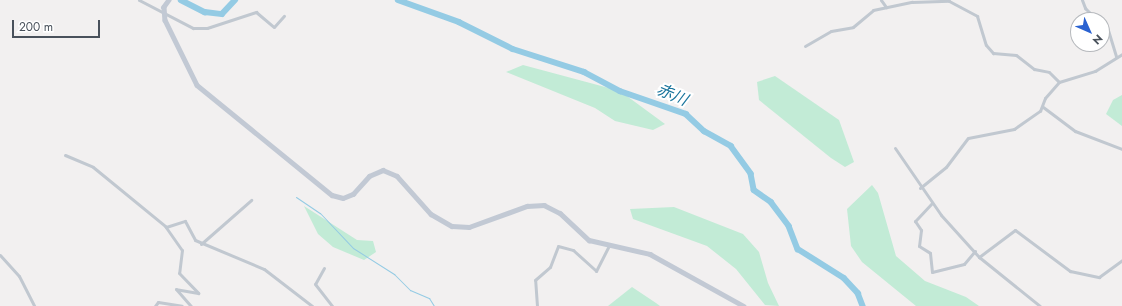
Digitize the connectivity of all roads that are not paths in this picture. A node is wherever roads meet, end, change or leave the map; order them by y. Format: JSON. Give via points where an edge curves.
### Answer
{"nodes":[{"id":1,"x":140,"y":0,"type":"edge"},
{"id":2,"x":169,"y":0,"type":"edge"},
{"id":3,"x":882,"y":0,"type":"edge"},
{"id":4,"x":1082,"y":0,"type":"edge"},
{"id":5,"x":886,"y":7,"type":"junction"},
{"id":6,"x":1089,"y":12,"type":"edge"},
{"id":7,"x":164,"y":14,"type":"junction"},
{"id":8,"x":284,"y":16,"type":"dead end"},
{"id":9,"x":1110,"y":37,"type":"edge"},
{"id":10,"x":805,"y":46,"type":"dead end"},
{"id":11,"x":1122,"y":54,"type":"edge"},
{"id":12,"x":1116,"y":57,"type":"junction"},
{"id":13,"x":1058,"y":82,"type":"junction"},
{"id":14,"x":1043,"y":108,"type":"junction"},
{"id":15,"x":894,"y":148,"type":"dead end"},
{"id":16,"x":1122,"y":149,"type":"edge"},
{"id":17,"x":65,"y":155,"type":"dead end"},
{"id":18,"x":920,"y":188,"type":"junction"},
{"id":19,"x":251,"y":200,"type":"dead end"},
{"id":20,"x":932,"y":203,"type":"junction"},
{"id":21,"x":166,"y":227,"type":"junction"},
{"id":22,"x":201,"y":244,"type":"junction"},
{"id":23,"x":609,"y":246,"type":"junction"},
{"id":24,"x":975,"y":251,"type":"junction"},
{"id":25,"x":0,"y":255,"type":"edge"},
{"id":26,"x":980,"y":257,"type":"junction"},
{"id":27,"x":1122,"y":260,"type":"edge"},
{"id":28,"x":324,"y":268,"type":"dead end"},
{"id":29,"x":34,"y":306,"type":"edge"},
{"id":30,"x":155,"y":306,"type":"edge"},
{"id":31,"x":182,"y":306,"type":"edge"},
{"id":32,"x":191,"y":306,"type":"edge"},
{"id":33,"x":312,"y":306,"type":"edge"},
{"id":34,"x":332,"y":306,"type":"edge"},
{"id":35,"x":537,"y":306,"type":"edge"},
{"id":36,"x":744,"y":306,"type":"edge"},
{"id":37,"x":1040,"y":306,"type":"edge"}],
"edges":[{"from":1,"to":7,"type":"street"},
{"from":2,"to":7,"type":"street"},
{"from":3,"to":5,"type":"street"},
{"from":4,"to":6,"type":"street"},
{"from":5,"to":10,"type":"street","via":[[871,11],[848,29],[831,31]]},
{"from":5,"to":13,"type":"street","via":[[946,1],[963,7],[980,20],[989,50],[1022,58],[1034,69],[1049,72]]},
{"from":7,"to":8,"type":"street","via":[[193,28],[207,28],[256,12],[274,27]]},
{"from":7,"to":23,"type":"street","via":[[182,61],[199,88],[332,195],[348,196],[374,173],[388,171],[397,176],[431,214],[452,226],[477,225],[538,204],[560,213],[589,240]]},
{"from":9,"to":12,"type":"street"},
{"from":11,"to":12,"type":"street"},
{"from":12,"to":13,"type":"street","via":[[1091,73]]},
{"from":13,"to":14,"type":"street","via":[[1045,98]]},
{"from":14,"to":16,"type":"street","via":[[1076,131]]},
{"from":14,"to":18,"type":"street","via":[[1014,129],[968,138],[946,167]]},
{"from":15,"to":18,"type":"street"},
{"from":17,"to":21,"type":"street","via":[[93,167]]},
{"from":18,"to":20,"type":"street"},
{"from":19,"to":22,"type":"street"},
{"from":20,"to":24,"type":"street"},
{"from":20,"to":24,"type":"street","via":[[915,221],[921,230],[919,246],[930,253],[932,272],[964,264]]},
{"from":21,"to":22,"type":"street","via":[[185,221],[190,235]]},
{"from":21,"to":32,"type":"street","via":[[182,250],[179,273],[198,293],[176,289]]},
{"from":22,"to":33,"type":"street","via":[[264,269]]},
{"from":23,"to":35,"type":"street","via":[[596,271],[573,250],[558,246],[550,267],[534,280]]},
{"from":23,"to":36,"type":"street","via":[[663,260]]},
{"from":24,"to":26,"type":"street"},
{"from":25,"to":29,"type":"street","via":[[19,276]]},
{"from":26,"to":27,"type":"street","via":[[1015,230],[1070,271],[1099,277]]},
{"from":26,"to":37,"type":"street"},
{"from":28,"to":34,"type":"street","via":[[316,284]]},
{"from":30,"to":31,"type":"street","via":[[158,302]]}]}
